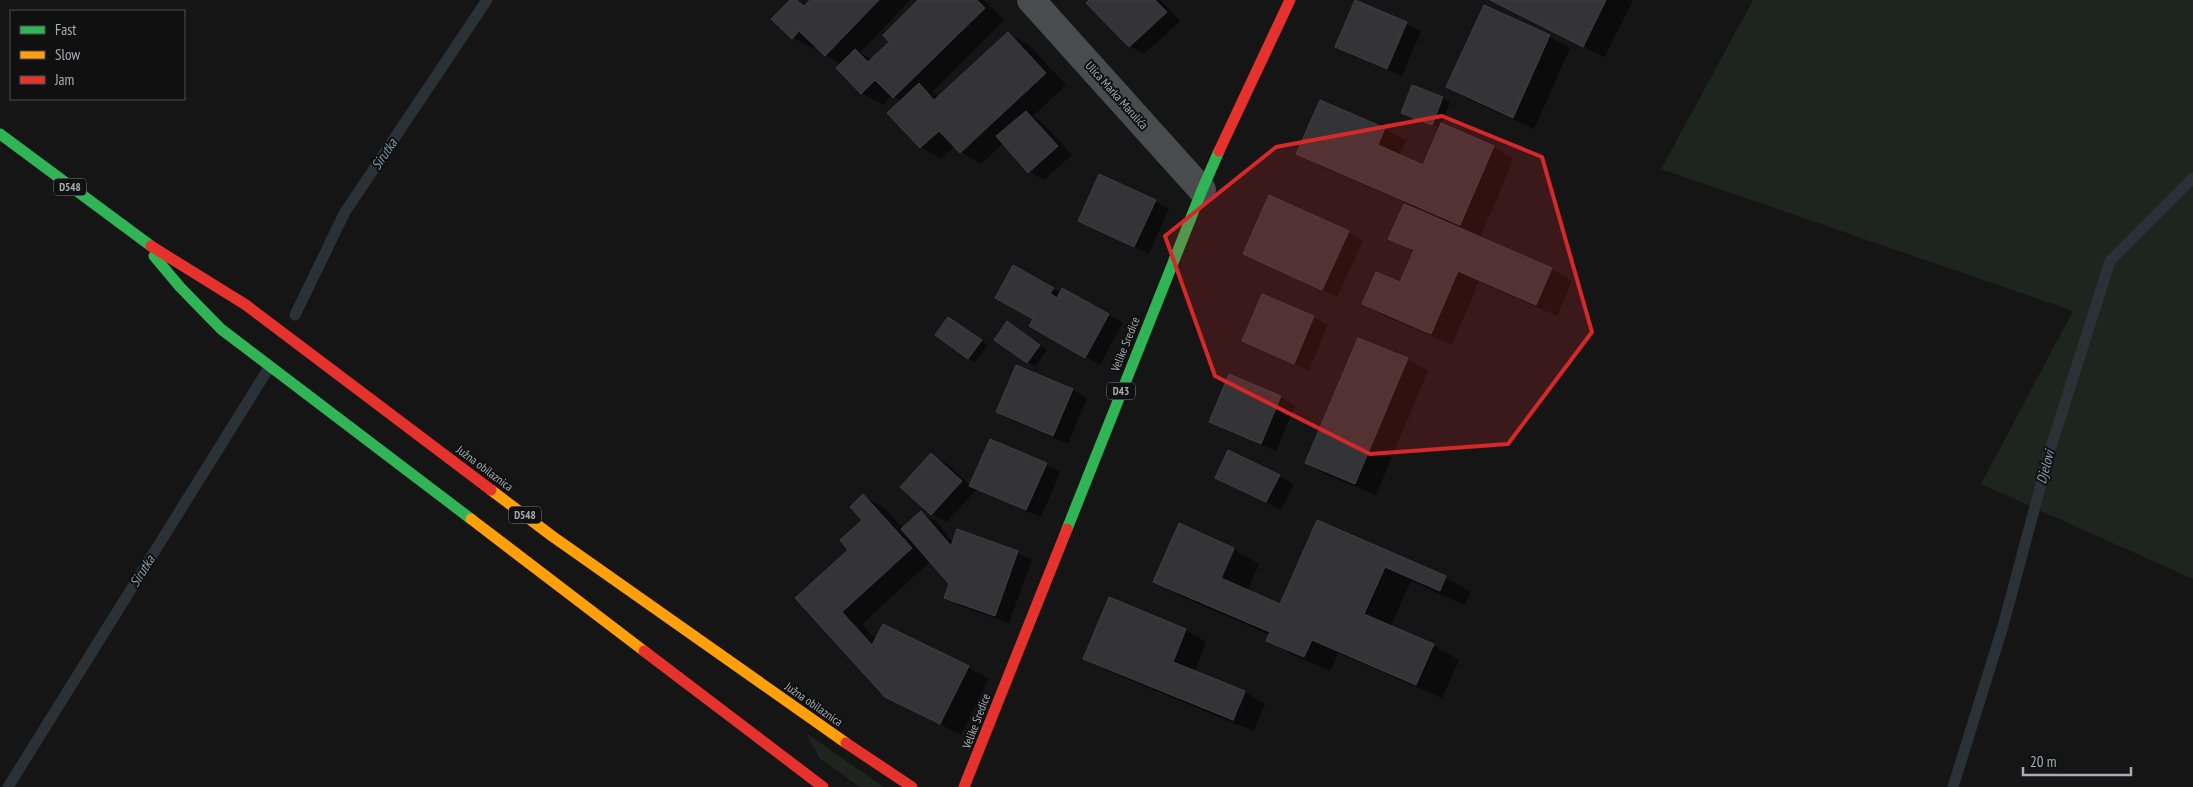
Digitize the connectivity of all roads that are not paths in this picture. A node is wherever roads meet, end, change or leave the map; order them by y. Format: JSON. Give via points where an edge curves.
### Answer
{"nodes":[{"id":1,"x":1031,"y":0,"type":"edge"},
{"id":2,"x":1290,"y":0,"type":"edge"},
{"id":3,"x":0,"y":134,"type":"edge"},
{"id":4,"x":1202,"y":190,"type":"junction"},
{"id":5,"x":141,"y":240,"type":"junction"},
{"id":6,"x":823,"y":787,"type":"edge"},
{"id":7,"x":912,"y":787,"type":"edge"},
{"id":8,"x":964,"y":787,"type":"edge"}],
"edges":[{"from":1,"to":4,"type":"street","name":"Ulica Marka Marulića"},
{"from":2,"to":4,"type":"main road","name":"Velike Sredice","number":"D43"},
{"from":3,"to":5,"type":"main road","name":"Južna obilaznica","number":"D548"},
{"from":4,"to":8,"type":"main road","name":"Velike Sredice","number":"D43"},
{"from":5,"to":6,"type":"main road","name":"Južna obilaznica","number":"D548","via":[[221,329]]},
{"from":5,"to":7,"type":"main road","name":"Južna obilaznica","number":"D548","via":[[246,305],[552,536]]}]}
